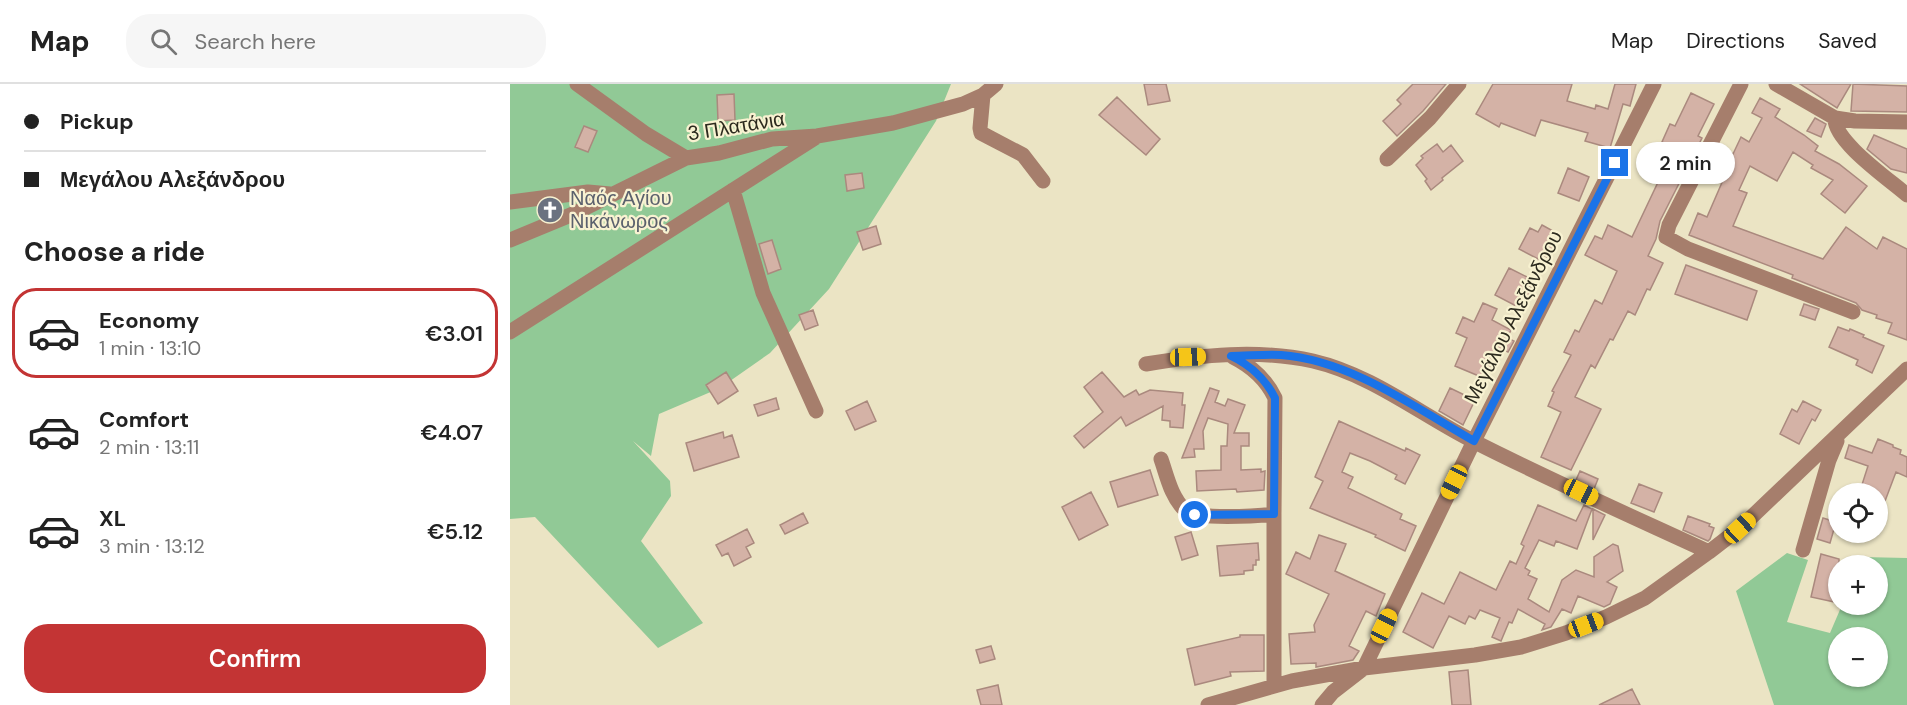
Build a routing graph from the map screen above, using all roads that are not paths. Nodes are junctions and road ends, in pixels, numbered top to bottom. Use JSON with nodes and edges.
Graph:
{"nodes":[{"id":1,"x":577,"y":84,"type":"edge"},
{"id":2,"x":996,"y":84,"type":"edge"},
{"id":3,"x":1460,"y":84,"type":"edge"},
{"id":4,"x":1654,"y":84,"type":"edge"},
{"id":5,"x":1741,"y":84,"type":"edge"},
{"id":6,"x":1776,"y":84,"type":"edge"},
{"id":7,"x":983,"y":95,"type":"junction"},
{"id":8,"x":1835,"y":118,"type":"junction"},
{"id":9,"x":1907,"y":122,"type":"edge"},
{"id":10,"x":817,"y":136,"type":"junction"},
{"id":11,"x":686,"y":158,"type":"junction"},
{"id":12,"x":1387,"y":159,"type":"dead end"},
{"id":13,"x":1043,"y":181,"type":"dead end"},
{"id":14,"x":733,"y":190,"type":"junction"},
{"id":15,"x":610,"y":194,"type":"junction"},
{"id":16,"x":1907,"y":195,"type":"edge"},
{"id":17,"x":510,"y":202,"type":"edge"},
{"id":18,"x":510,"y":240,"type":"edge"},
{"id":19,"x":1853,"y":312,"type":"dead end"},
{"id":20,"x":510,"y":332,"type":"edge"},
{"id":21,"x":1231,"y":356,"type":"junction"},
{"id":22,"x":1146,"y":364,"type":"dead end"},
{"id":23,"x":1905,"y":370,"type":"edge"},
{"id":24,"x":816,"y":411,"type":"dead end"},
{"id":25,"x":1839,"y":436,"type":"junction"},
{"id":26,"x":1474,"y":441,"type":"junction"},
{"id":27,"x":1161,"y":459,"type":"dead end"},
{"id":28,"x":1274,"y":514,"type":"junction"},
{"id":29,"x":1803,"y":550,"type":"dead end"},
{"id":30,"x":1709,"y":552,"type":"junction"},
{"id":31,"x":1364,"y":668,"type":"junction"},
{"id":32,"x":1274,"y":686,"type":"junction"},
{"id":33,"x":1208,"y":705,"type":"edge"},
{"id":34,"x":1322,"y":705,"type":"edge"}],
"edges":[{"from":1,"to":11,"type":"street","name":"3 Πλατάνια"},
{"from":2,"to":7,"type":"street","name":"3 Πλατάνια"},
{"from":3,"to":12,"type":"street"},
{"from":4,"to":26,"type":"street","name":"Μεγάλου Αλεξάνδρου"},
{"from":5,"to":19,"type":"street"},
{"from":6,"to":8,"type":"street"},
{"from":7,"to":10,"type":"street","name":"3 Πλατάνια"},
{"from":7,"to":13,"type":"street"},
{"from":8,"to":9,"type":"street"},
{"from":8,"to":16,"type":"street"},
{"from":10,"to":11,"type":"street","name":"3 Πλατάνια"},
{"from":10,"to":14,"type":"street"},
{"from":11,"to":15,"type":"street"},
{"from":14,"to":20,"type":"street"},
{"from":14,"to":24,"type":"street"},
{"from":15,"to":17,"type":"street"},
{"from":15,"to":18,"type":"street"},
{"from":21,"to":22,"type":"street"},
{"from":21,"to":26,"type":"street"},
{"from":21,"to":28,"type":"street"},
{"from":23,"to":25,"type":"street"},
{"from":25,"to":29,"type":"street"},
{"from":25,"to":30,"type":"street"},
{"from":26,"to":30,"type":"street"},
{"from":26,"to":31,"type":"street","name":"Μεγάλου Αλεξάνδρου"},
{"from":27,"to":28,"type":"street"},
{"from":28,"to":32,"type":"street"},
{"from":30,"to":31,"type":"street"},
{"from":31,"to":32,"type":"street"},
{"from":31,"to":34,"type":"street"},
{"from":32,"to":33,"type":"street"}]}
